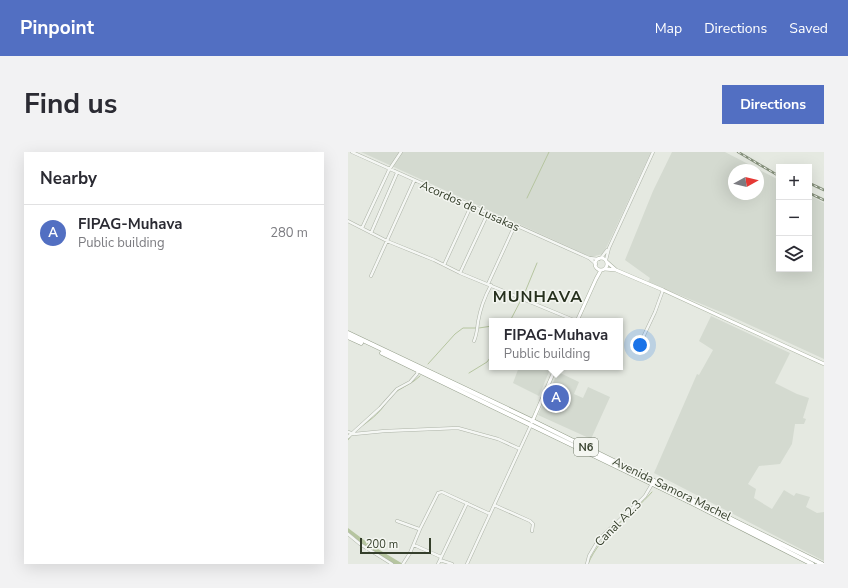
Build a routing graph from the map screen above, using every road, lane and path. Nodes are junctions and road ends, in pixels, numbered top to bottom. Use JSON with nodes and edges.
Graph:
{"nodes":[{"id":1,"x":352,"y":152,"type":"edge"},
{"id":2,"x":401,"y":152,"type":"edge"},
{"id":3,"x":653,"y":152,"type":"edge"},
{"id":4,"x":389,"y":170,"type":"junction"},
{"id":5,"x":397,"y":174,"type":"junction"},
{"id":6,"x":414,"y":181,"type":"junction"},
{"id":7,"x":471,"y":206,"type":"junction"},
{"id":8,"x":488,"y":213,"type":"junction"},
{"id":9,"x":348,"y":221,"type":"edge"},
{"id":10,"x":515,"y":225,"type":"junction"},
{"id":11,"x":362,"y":228,"type":"junction"},
{"id":12,"x":371,"y":233,"type":"junction"},
{"id":13,"x":387,"y":242,"type":"junction"},
{"id":14,"x":609,"y":248,"type":"junction"},
{"id":15,"x":589,"y":258,"type":"junction"},
{"id":16,"x":600,"y":258,"type":"junction"},
{"id":17,"x":606,"y":261,"type":"junction"},
{"id":18,"x":596,"y":265,"type":"junction"},
{"id":19,"x":444,"y":266,"type":"junction"},
{"id":20,"x":603,"y":269,"type":"junction"},
{"id":21,"x":616,"y":270,"type":"junction"},
{"id":22,"x":460,"y":273,"type":"junction"},
{"id":23,"x":371,"y":276,"type":"dead end"},
{"id":24,"x":596,"y":279,"type":"junction"},
{"id":25,"x":489,"y":284,"type":"junction"},
{"id":26,"x":663,"y":290,"type":"junction"},
{"id":27,"x":569,"y":318,"type":"edge"},
{"id":28,"x":577,"y":318,"type":"edge"},
{"id":29,"x":348,"y":333,"type":"edge"},
{"id":30,"x":348,"y":336,"type":"edge"},
{"id":31,"x":474,"y":341,"type":"dead end"},
{"id":32,"x":637,"y":350,"type":"dead end"},
{"id":33,"x":824,"y":364,"type":"edge"},
{"id":34,"x":418,"y":370,"type":"junction"},
{"id":35,"x":555,"y":370,"type":"edge"},
{"id":36,"x":532,"y":423,"type":"junction"},
{"id":37,"x":351,"y":433,"type":"edge"},
{"id":38,"x":348,"y":437,"type":"edge"},
{"id":39,"x":520,"y":449,"type":"junction"},
{"id":40,"x":652,"y":484,"type":"junction"},
{"id":41,"x":467,"y":502,"type":"junction"},
{"id":42,"x":494,"y":505,"type":"junction"},
{"id":43,"x":490,"y":514,"type":"junction"},
{"id":44,"x":397,"y":521,"type":"dead end"},
{"id":45,"x":420,"y":529,"type":"junction"},
{"id":46,"x":532,"y":531,"type":"dead end"},
{"id":47,"x":348,"y":534,"type":"edge"},
{"id":48,"x":414,"y":545,"type":"junction"},
{"id":49,"x":441,"y":558,"type":"junction"},
{"id":50,"x":392,"y":564,"type":"edge"},
{"id":51,"x":403,"y":564,"type":"edge"},
{"id":52,"x":438,"y":564,"type":"edge"},
{"id":53,"x":452,"y":564,"type":"edge"},
{"id":54,"x":467,"y":564,"type":"edge"},
{"id":55,"x":586,"y":564,"type":"edge"},
{"id":56,"x":812,"y":564,"type":"edge"},
{"id":57,"x":822,"y":564,"type":"edge"}],
"edges":[{"from":1,"to":4,"type":"street","name":"Acordos de Lusakas"},
{"from":2,"to":4,"type":"street"},
{"from":3,"to":14,"type":"street"},
{"from":4,"to":5,"type":"street","name":"Acordos de Lusakas"},
{"from":4,"to":11,"type":"street"},
{"from":5,"to":6,"type":"street","name":"Acordos de Lusakas"},
{"from":5,"to":12,"type":"street"},
{"from":6,"to":7,"type":"street","name":"Acordos de Lusakas"},
{"from":6,"to":13,"type":"street"},
{"from":7,"to":8,"type":"street","name":"Acordos de Lusakas"},
{"from":7,"to":19,"type":"street"},
{"from":8,"to":10,"type":"street","name":"Acordos de Lusakas"},
{"from":8,"to":22,"type":"street"},
{"from":9,"to":11,"type":"street"},
{"from":10,"to":15,"type":"street","name":"Acordos de Lusakas"},
{"from":10,"to":25,"type":"street"},
{"from":11,"to":12,"type":"street"},
{"from":12,"to":13,"type":"street"},
{"from":13,"to":19,"type":"street"},
{"from":13,"to":23,"type":"street"},
{"from":14,"to":16,"type":"street"},
{"from":14,"to":17,"type":"street"},
{"from":15,"to":16,"type":"street"},
{"from":15,"to":18,"type":"street"},
{"from":16,"to":17,"type":"main road"},
{"from":16,"to":18,"type":"main road"},
{"from":17,"to":20,"type":"main road"},
{"from":17,"to":21,"type":"main road"},
{"from":18,"to":20,"type":"main road"},
{"from":18,"to":24,"type":"main road"},
{"from":19,"to":22,"type":"street"},
{"from":20,"to":21,"type":"main road"},
{"from":20,"to":24,"type":"main road"},
{"from":21,"to":26,"type":"main road"},
{"from":22,"to":25,"type":"street"},
{"from":24,"to":28,"type":"main road"},
{"from":25,"to":27,"type":"street"},
{"from":25,"to":31,"type":"street"},
{"from":26,"to":32,"type":"street"},
{"from":26,"to":33,"type":"main road"},
{"from":29,"to":36,"type":"highway","name":"Avenida Samora Machel","number":"N6"},
{"from":30,"to":34,"type":"highway","name":"Avenida Samora Machel","number":"N6"},
{"from":34,"to":36,"type":"highway","name":"Avenida Samora Machel","number":"N6"},
{"from":34,"to":37,"type":"street"},
{"from":35,"to":36,"type":"main road"},
{"from":36,"to":39,"type":"street"},
{"from":36,"to":40,"type":"highway","name":"Avenida Samora Machel","number":"N6"},
{"from":36,"to":57,"type":"highway","name":"Avenida Samora Machel","number":"N6"},
{"from":37,"to":38,"type":"street"},
{"from":37,"to":39,"type":"street"},
{"from":39,"to":42,"type":"street"},
{"from":40,"to":55,"type":"street","name":"Canal A2.3"},
{"from":40,"to":56,"type":"highway","name":"Avenida Samora Machel","number":"N6"},
{"from":41,"to":43,"type":"street"},
{"from":41,"to":45,"type":"street"},
{"from":41,"to":49,"type":"street"},
{"from":42,"to":43,"type":"street"},
{"from":42,"to":46,"type":"street"},
{"from":43,"to":54,"type":"street"},
{"from":44,"to":45,"type":"street"},
{"from":45,"to":48,"type":"street"},
{"from":47,"to":50,"type":"street"},
{"from":48,"to":49,"type":"street"},
{"from":48,"to":51,"type":"street"},
{"from":49,"to":52,"type":"street"},
{"from":49,"to":53,"type":"street"}]}
